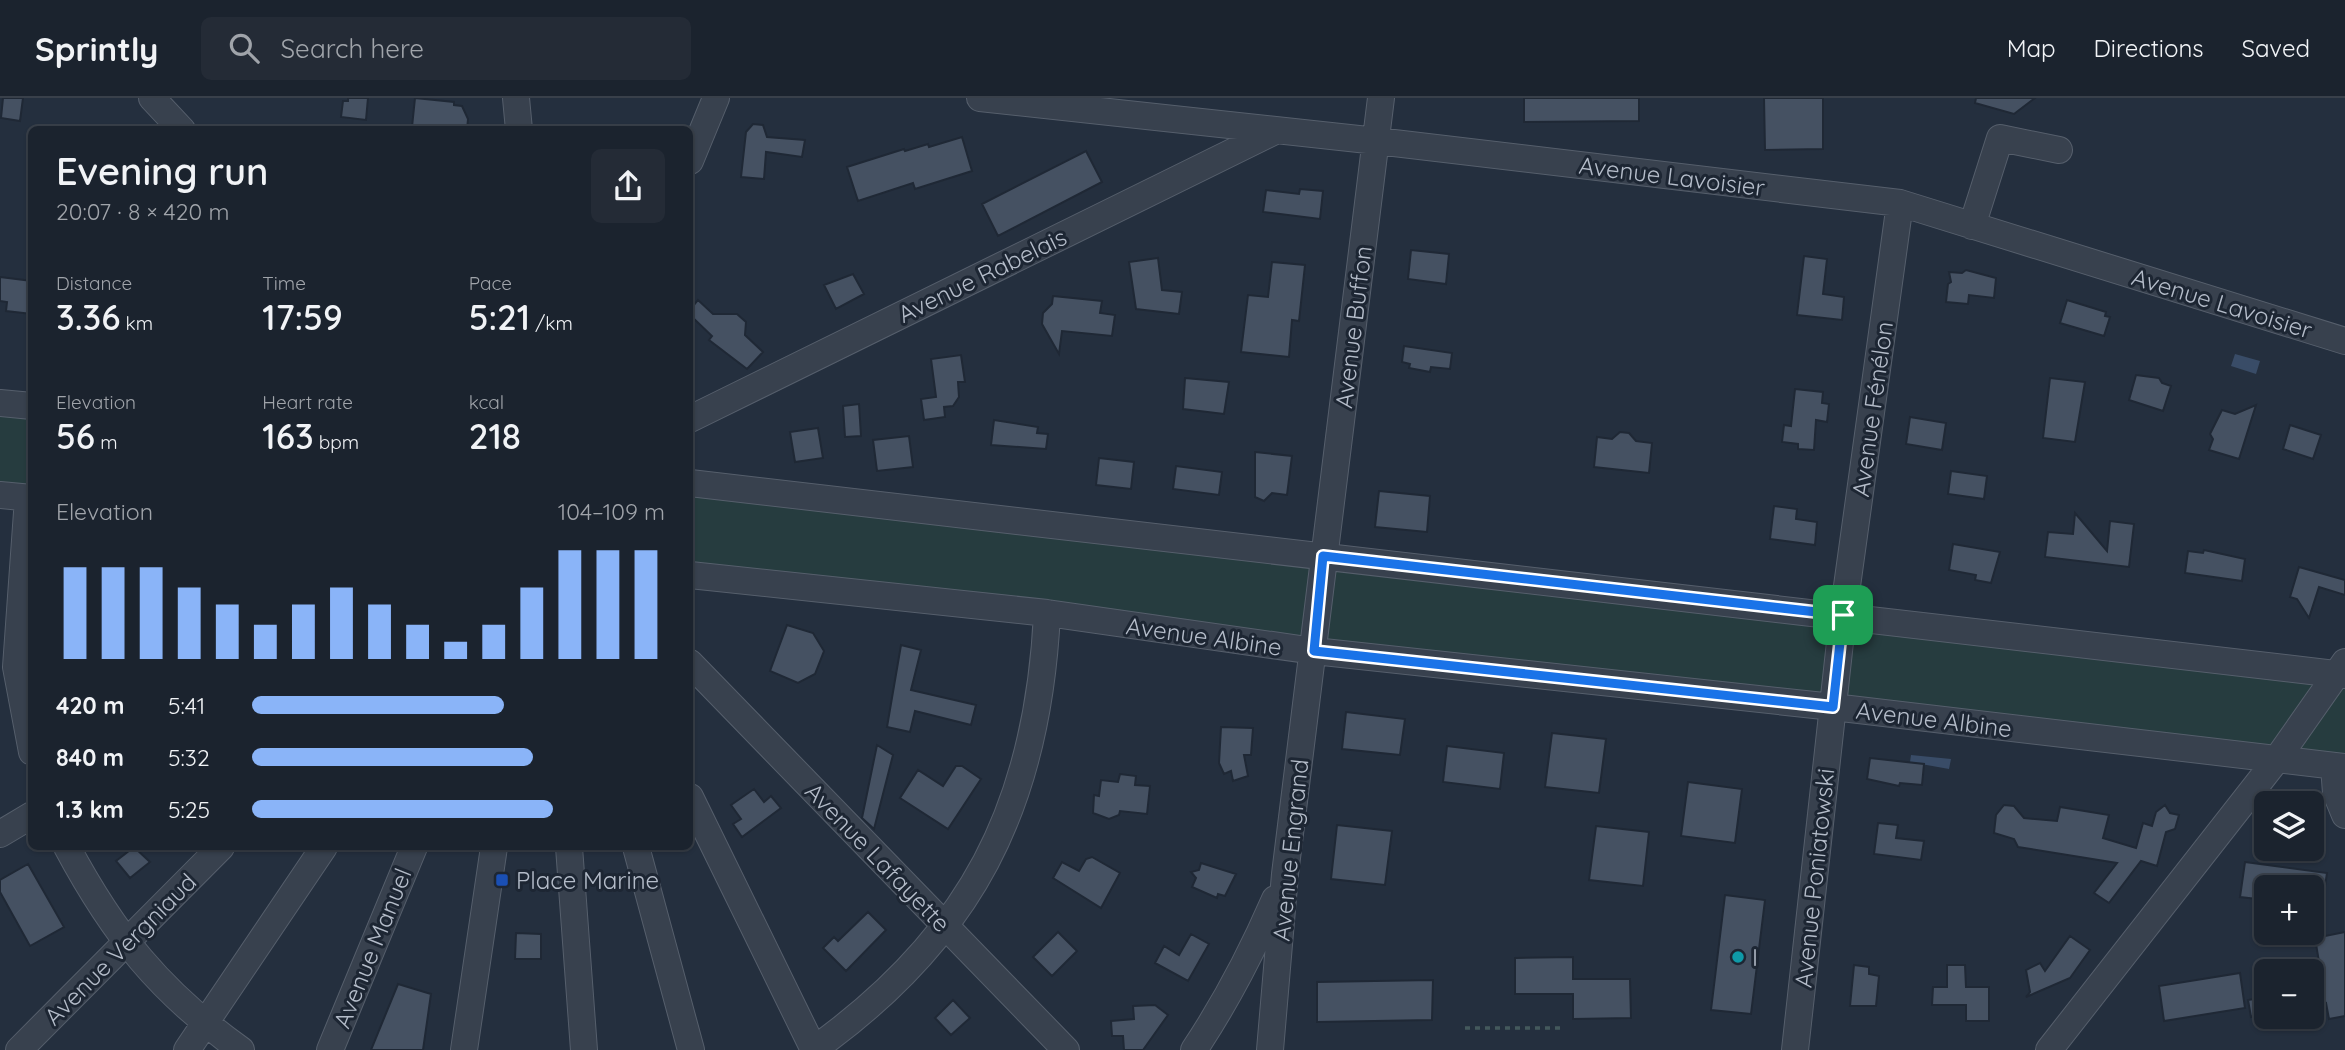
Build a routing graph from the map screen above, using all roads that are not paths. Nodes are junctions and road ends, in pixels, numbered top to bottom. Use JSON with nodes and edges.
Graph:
{"nodes":[{"id":1,"x":152,"y":98,"type":"edge"},
{"id":2,"x":516,"y":98,"type":"edge"},
{"id":3,"x":716,"y":98,"type":"edge"},
{"id":4,"x":980,"y":98,"type":"edge"},
{"id":5,"x":1381,"y":98,"type":"edge"},
{"id":6,"x":178,"y":126,"type":"edge"},
{"id":7,"x":519,"y":126,"type":"edge"},
{"id":8,"x":1275,"y":131,"type":"junction"},
{"id":9,"x":1377,"y":141,"type":"junction"},
{"id":10,"x":2059,"y":150,"type":"dead end"},
{"id":11,"x":693,"y":154,"type":"edge"},
{"id":12,"x":1900,"y":203,"type":"junction"},
{"id":13,"x":1972,"y":226,"type":"junction"},
{"id":14,"x":2345,"y":341,"type":"edge"},
{"id":15,"x":0,"y":403,"type":"edge"},
{"id":16,"x":28,"y":406,"type":"edge"},
{"id":17,"x":693,"y":418,"type":"edge"},
{"id":18,"x":693,"y":483,"type":"edge"},
{"id":19,"x":0,"y":495,"type":"edge"},
{"id":20,"x":28,"y":498,"type":"edge"},
{"id":21,"x":28,"y":522,"type":"edge"},
{"id":22,"x":1323,"y":556,"type":"junction"},
{"id":23,"x":693,"y":575,"type":"edge"},
{"id":24,"x":1047,"y":614,"type":"junction"},
{"id":25,"x":1843,"y":615,"type":"junction"},
{"id":26,"x":1314,"y":651,"type":"junction"},
{"id":27,"x":693,"y":666,"type":"edge"},
{"id":28,"x":2342,"y":670,"type":"edge"},
{"id":29,"x":1833,"y":707,"type":"junction"},
{"id":30,"x":28,"y":731,"type":"edge"},
{"id":31,"x":2277,"y":759,"type":"junction"},
{"id":32,"x":2339,"y":766,"type":"edge"},
{"id":33,"x":693,"y":803,"type":"edge"},
{"id":34,"x":2345,"y":815,"type":"edge"},
{"id":35,"x":28,"y":818,"type":"edge"},
{"id":36,"x":0,"y":834,"type":"edge"},
{"id":37,"x":69,"y":850,"type":"edge"},
{"id":38,"x":218,"y":850,"type":"edge"},
{"id":39,"x":322,"y":850,"type":"edge"},
{"id":40,"x":413,"y":850,"type":"edge"},
{"id":41,"x":494,"y":850,"type":"edge"},
{"id":42,"x":569,"y":850,"type":"edge"},
{"id":43,"x":637,"y":850,"type":"edge"},
{"id":44,"x":1285,"y":874,"type":"junction"},
{"id":45,"x":946,"y":927,"type":"junction"},
{"id":46,"x":126,"y":944,"type":"junction"},
{"id":47,"x":205,"y":1023,"type":"junction"},
{"id":48,"x":19,"y":1050,"type":"edge"},
{"id":49,"x":187,"y":1050,"type":"edge"},
{"id":50,"x":242,"y":1050,"type":"edge"},
{"id":51,"x":330,"y":1050,"type":"edge"},
{"id":52,"x":464,"y":1050,"type":"edge"},
{"id":53,"x":584,"y":1050,"type":"edge"},
{"id":54,"x":691,"y":1050,"type":"edge"},
{"id":55,"x":813,"y":1050,"type":"edge"},
{"id":56,"x":1066,"y":1050,"type":"edge"},
{"id":57,"x":1194,"y":1050,"type":"edge"},
{"id":58,"x":1270,"y":1050,"type":"edge"},
{"id":59,"x":1795,"y":1050,"type":"edge"},
{"id":60,"x":2049,"y":1050,"type":"edge"}],
"edges":[{"from":1,"to":6,"type":"street"},
{"from":2,"to":7,"type":"street"},
{"from":3,"to":11,"type":"street"},
{"from":4,"to":8,"type":"street","name":"Avenue Lavoisier"},
{"from":5,"to":9,"type":"street","name":"Avenue Buffon"},
{"from":8,"to":9,"type":"street","name":"Avenue Lavoisier"},
{"from":8,"to":17,"type":"street","name":"Avenue Rabelais"},
{"from":9,"to":12,"type":"street","name":"Avenue Lavoisier"},
{"from":9,"to":22,"type":"street","name":"Avenue Buffon"},
{"from":10,"to":13,"type":"street"},
{"from":12,"to":13,"type":"street","name":"Avenue Lavoisier"},
{"from":12,"to":25,"type":"street","name":"Avenue Fénélon"},
{"from":13,"to":14,"type":"street","name":"Avenue Lavoisier"},
{"from":15,"to":16,"type":"street"},
{"from":18,"to":22,"type":"street"},
{"from":19,"to":20,"type":"street"},
{"from":21,"to":30,"type":"street"},
{"from":22,"to":25,"type":"street"},
{"from":22,"to":26,"type":"street","name":"Avenue Buffon"},
{"from":23,"to":24,"type":"street","name":"Avenue Albine"},
{"from":24,"to":26,"type":"street","name":"Avenue Albine"},
{"from":24,"to":45,"type":"street"},
{"from":25,"to":28,"type":"street"},
{"from":25,"to":29,"type":"street","name":"Avenue Fénélon"},
{"from":26,"to":29,"type":"street","name":"Avenue Albine"},
{"from":26,"to":44,"type":"street","name":"Avenue Engrand"},
{"from":27,"to":45,"type":"street","name":"Avenue Lafayette"},
{"from":28,"to":31,"type":"street"},
{"from":29,"to":31,"type":"street","name":"Avenue Albine"},
{"from":29,"to":59,"type":"street","name":"Avenue Poniatowski"},
{"from":31,"to":32,"type":"street","name":"Avenue Albine"},
{"from":31,"to":60,"type":"street"},
{"from":32,"to":34,"type":"street"},
{"from":33,"to":55,"type":"street"},
{"from":35,"to":36,"type":"street"},
{"from":37,"to":46,"type":"street"},
{"from":38,"to":46,"type":"street","name":"Avenue Vergniaud"},
{"from":39,"to":47,"type":"street"},
{"from":40,"to":51,"type":"street","name":"Avenue Manuel"},
{"from":41,"to":52,"type":"street"},
{"from":42,"to":53,"type":"street"},
{"from":43,"to":54,"type":"street"},
{"from":44,"to":57,"type":"street"},
{"from":44,"to":58,"type":"street","name":"Avenue Engrand"},
{"from":45,"to":55,"type":"street"},
{"from":45,"to":56,"type":"street","name":"Avenue Lafayette"},
{"from":46,"to":47,"type":"street"},
{"from":46,"to":48,"type":"street","name":"Avenue Vergniaud"},
{"from":47,"to":49,"type":"street"},
{"from":47,"to":50,"type":"street"}]}
